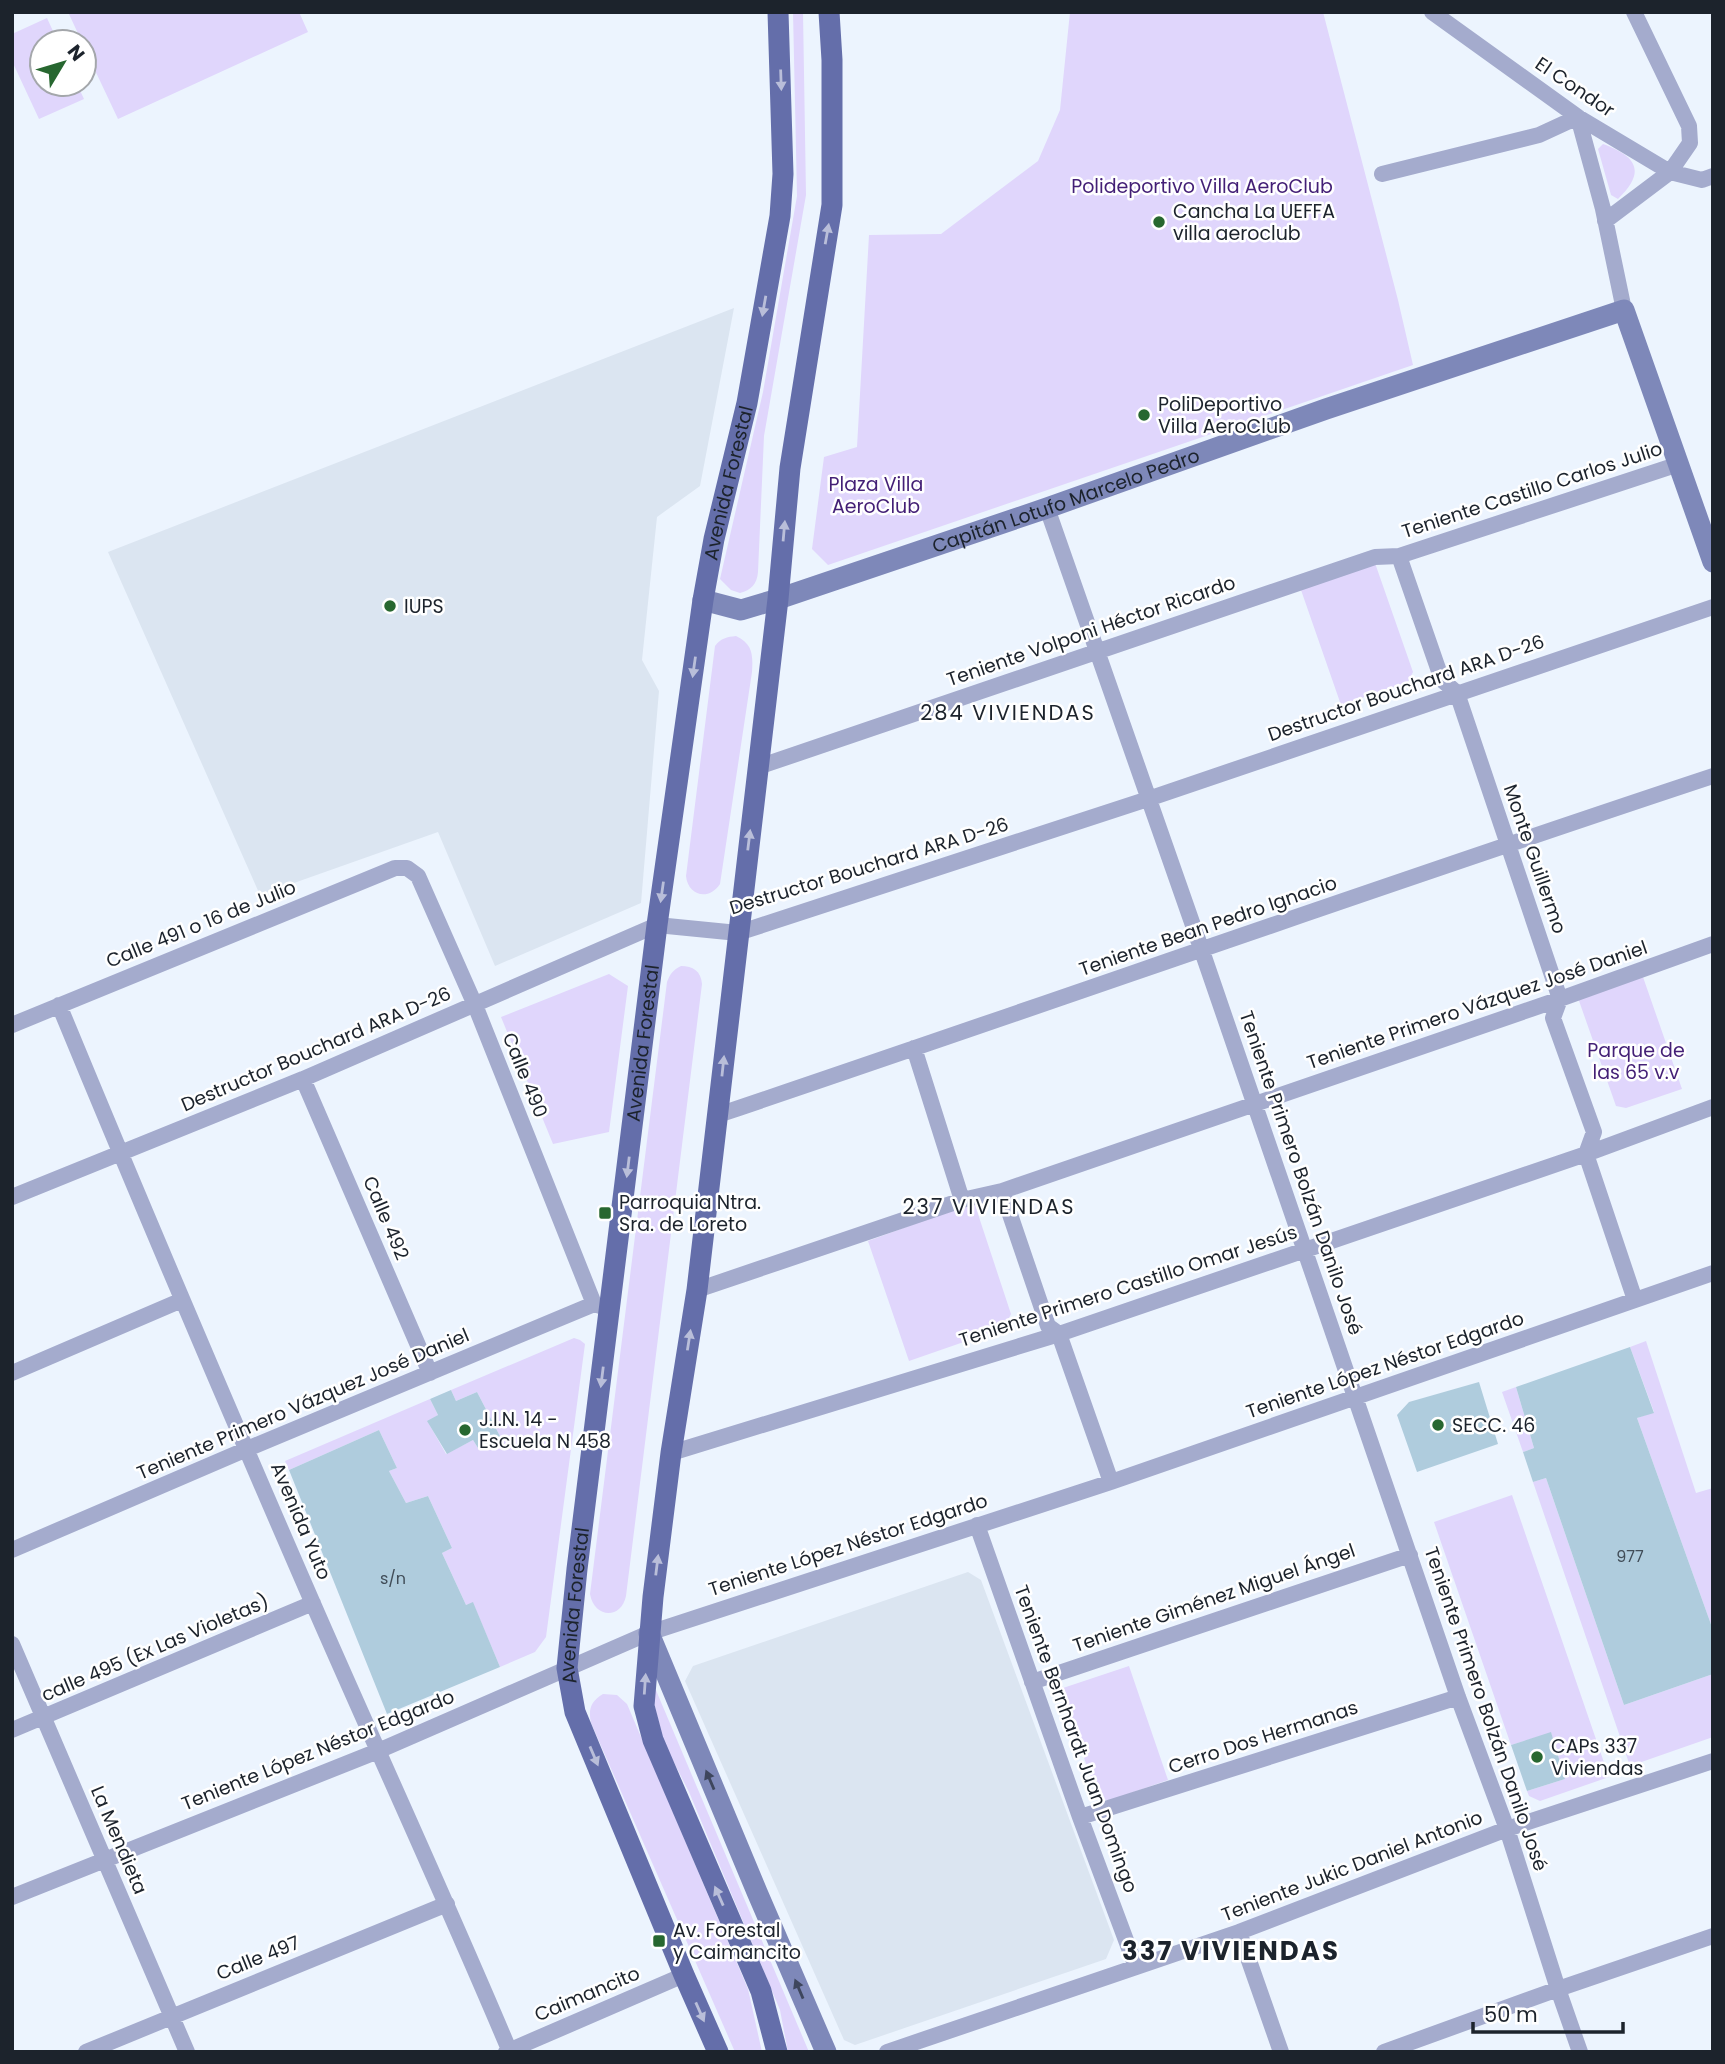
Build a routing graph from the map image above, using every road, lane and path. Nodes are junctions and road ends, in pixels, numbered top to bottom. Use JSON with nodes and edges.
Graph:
{"nodes":[{"id":1,"x":778,"y":12,"type":"edge"},
{"id":2,"x":829,"y":12,"type":"edge"},
{"id":3,"x":1432,"y":12,"type":"edge"},
{"id":4,"x":1634,"y":12,"type":"edge"},
{"id":5,"x":1578,"y":117,"type":"junction"},
{"id":6,"x":1670,"y":172,"type":"junction"},
{"id":7,"x":1382,"y":174,"type":"dead end"},
{"id":8,"x":1707,"y":178,"type":"edge"},
{"id":9,"x":1605,"y":221,"type":"junction"},
{"id":10,"x":1624,"y":310,"type":"junction"},
{"id":11,"x":1679,"y":464,"type":"junction"},
{"id":12,"x":1047,"y":508,"type":"junction"},
{"id":13,"x":1399,"y":556,"type":"junction"},
{"id":14,"x":1713,"y":562,"type":"edge"},
{"id":15,"x":778,"y":599,"type":"junction"},
{"id":16,"x":704,"y":600,"type":"junction"},
{"id":17,"x":1713,"y":607,"type":"edge"},
{"id":18,"x":1097,"y":652,"type":"junction"},
{"id":19,"x":1457,"y":693,"type":"junction"},
{"id":20,"x":758,"y":767,"type":"junction"},
{"id":21,"x":1713,"y":776,"type":"edge"},
{"id":22,"x":1148,"y":799,"type":"junction"},
{"id":23,"x":1508,"y":844,"type":"junction"},
{"id":24,"x":407,"y":868,"type":"joint"},
{"id":25,"x":657,"y":925,"type":"junction"},
{"id":26,"x":738,"y":933,"type":"junction"},
{"id":27,"x":1713,"y":944,"type":"edge"},
{"id":28,"x":1202,"y":951,"type":"junction"},
{"id":29,"x":1560,"y":999,"type":"junction"},
{"id":30,"x":59,"y":1005,"type":"junction"},
{"id":31,"x":475,"y":1005,"type":"junction"},
{"id":32,"x":12,"y":1025,"type":"edge"},
{"id":33,"x":914,"y":1048,"type":"junction"},
{"id":34,"x":303,"y":1079,"type":"junction"},
{"id":35,"x":1255,"y":1105,"type":"junction"},
{"id":36,"x":1713,"y":1107,"type":"edge"},
{"id":37,"x":718,"y":1115,"type":"junction"},
{"id":38,"x":121,"y":1153,"type":"junction"},
{"id":39,"x":1586,"y":1154,"type":"junction"},
{"id":40,"x":1002,"y":1191,"type":"junction"},
{"id":41,"x":12,"y":1197,"type":"edge"},
{"id":42,"x":962,"y":1200,"type":"junction"},
{"id":43,"x":1305,"y":1250,"type":"junction"},
{"id":44,"x":1713,"y":1273,"type":"edge"},
{"id":45,"x":697,"y":1290,"type":"junction"},
{"id":46,"x":182,"y":1300,"type":"junction"},
{"id":47,"x":1635,"y":1300,"type":"junction"},
{"id":48,"x":603,"y":1306,"type":"junction"},
{"id":49,"x":1059,"y":1334,"type":"junction"},
{"id":50,"x":12,"y":1373,"type":"edge"},
{"id":51,"x":430,"y":1373,"type":"junction"},
{"id":52,"x":1356,"y":1398,"type":"junction"},
{"id":53,"x":247,"y":1449,"type":"junction"},
{"id":54,"x":671,"y":1453,"type":"junction"},
{"id":55,"x":1111,"y":1482,"type":"junction"},
{"id":56,"x":977,"y":1525,"type":"junction"},
{"id":57,"x":12,"y":1550,"type":"edge"},
{"id":58,"x":1410,"y":1555,"type":"junction"},
{"id":59,"x":313,"y":1603,"type":"junction"},
{"id":60,"x":649,"y":1633,"type":"junction"},
{"id":61,"x":12,"y":1644,"type":"edge"},
{"id":62,"x":567,"y":1668,"type":"junction"},
{"id":63,"x":1032,"y":1682,"type":"junction"},
{"id":64,"x":1458,"y":1697,"type":"junction"},
{"id":65,"x":44,"y":1717,"type":"junction"},
{"id":66,"x":12,"y":1730,"type":"edge"},
{"id":67,"x":378,"y":1751,"type":"junction"},
{"id":68,"x":1713,"y":1761,"type":"edge"},
{"id":69,"x":1080,"y":1817,"type":"junction"},
{"id":70,"x":1507,"y":1829,"type":"junction"},
{"id":71,"x":105,"y":1860,"type":"junction"},
{"id":72,"x":12,"y":1897,"type":"edge"},
{"id":73,"x":447,"y":1904,"type":"junction"},
{"id":74,"x":1239,"y":1932,"type":"junction"},
{"id":75,"x":1713,"y":1936,"type":"edge"},
{"id":76,"x":1136,"y":1967,"type":"junction"},
{"id":77,"x":684,"y":1975,"type":"junction"},
{"id":78,"x":1558,"y":1989,"type":"junction"},
{"id":79,"x":172,"y":2016,"type":"junction"},
{"id":80,"x":508,"y":2051,"type":"edge"},
{"id":81,"x":86,"y":2052,"type":"edge"},
{"id":82,"x":187,"y":2052,"type":"edge"},
{"id":83,"x":718,"y":2052,"type":"edge"},
{"id":84,"x":777,"y":2052,"type":"edge"},
{"id":85,"x":826,"y":2052,"type":"edge"},
{"id":86,"x":887,"y":2052,"type":"edge"},
{"id":87,"x":1281,"y":2052,"type":"edge"},
{"id":88,"x":1384,"y":2052,"type":"edge"},
{"id":89,"x":1580,"y":2052,"type":"edge"}],
"edges":[{"from":1,"to":16,"type":"main road","name":"Avenida Forestal","one_way":true},
{"from":15,"to":2,"type":"main road","one_way":true},
{"from":3,"to":5,"type":"street","name":"El Condor"},
{"from":4,"to":6,"type":"street"},
{"from":5,"to":6,"type":"street","name":"El Condor"},
{"from":5,"to":7,"type":"street"},
{"from":5,"to":9,"type":"street"},
{"from":6,"to":8,"type":"street","name":"El Condor"},
{"from":6,"to":9,"type":"street"},
{"from":9,"to":10,"type":"street"},
{"from":10,"to":11,"type":"street"},
{"from":10,"to":12,"type":"street","name":"Capitán Lotufo Marcelo Pedro"},
{"from":11,"to":13,"type":"street","name":"Teniente Castillo Carlos Julio"},
{"from":11,"to":14,"type":"street"},
{"from":12,"to":15,"type":"street","name":"Capitán Lotufo Marcelo Pedro"},
{"from":12,"to":18,"type":"street","name":"Teniente Primero Bolzán Danilo José"},
{"from":13,"to":18,"type":"street","name":"Teniente Volponi Héctor Ricardo"},
{"from":13,"to":19,"type":"street","name":"Monte Guillermo"},
{"from":15,"to":16,"type":"street","name":"Capitán Lotufo Marcelo Pedro"},
{"from":15,"to":20,"type":"main road"},
{"from":16,"to":25,"type":"main road","name":"Avenida Forestal","one_way":true},
{"from":17,"to":19,"type":"street","name":"Destructor Bouchard ARA D-26"},
{"from":18,"to":20,"type":"street","name":"Teniente Volponi Héctor Ricardo"},
{"from":18,"to":22,"type":"street","name":"Teniente Primero Bolzán Danilo José"},
{"from":19,"to":22,"type":"street","name":"Destructor Bouchard ARA D-26"},
{"from":19,"to":23,"type":"street","name":"Monte Guillermo"},
{"from":26,"to":20,"type":"main road","one_way":true},
{"from":21,"to":23,"type":"street","name":"Teniente Bean Pedro Ignacio"},
{"from":22,"to":26,"type":"street","name":"Destructor Bouchard ARA D-26"},
{"from":22,"to":28,"type":"street","name":"Teniente Primero Bolzán Danilo José"},
{"from":23,"to":28,"type":"street","name":"Teniente Bean Pedro Ignacio"},
{"from":23,"to":29,"type":"street","name":"Monte Guillermo"},
{"from":24,"to":30,"type":"street","name":"Calle 491 o 16 de Julio"},
{"from":24,"to":31,"type":"street","name":"Calle 490"},
{"from":25,"to":26,"type":"street","name":"Destructor Bouchard ARA D-26"},
{"from":25,"to":31,"type":"street","name":"Destructor Bouchard ARA D-26"},
{"from":25,"to":48,"type":"main road","name":"Avenida Forestal","one_way":true},
{"from":37,"to":26,"type":"main road","one_way":true},
{"from":27,"to":29,"type":"street","name":"Teniente Primero Vázquez José Daniel"},
{"from":28,"to":33,"type":"street","name":"Teniente Bean Pedro Ignacio"},
{"from":28,"to":35,"type":"street","name":"Teniente Primero Bolzán Danilo José"},
{"from":29,"to":35,"type":"street","name":"Teniente Primero Vázquez José Daniel"},
{"from":29,"to":39,"type":"street","name":"Monte Guillermo"},
{"from":30,"to":32,"type":"street","name":"Calle 491 o 16 de Julio"},
{"from":30,"to":38,"type":"street","name":"Avenida Yuto"},
{"from":31,"to":34,"type":"street","name":"Destructor Bouchard ARA D-26"},
{"from":31,"to":48,"type":"street","name":"Calle 490"},
{"from":33,"to":37,"type":"street","name":"Teniente Bean Pedro Ignacio"},
{"from":33,"to":42,"type":"street"},
{"from":34,"to":38,"type":"street","name":"Destructor Bouchard ARA D-26"},
{"from":34,"to":51,"type":"street","name":"Calle 492"},
{"from":35,"to":40,"type":"street","name":"Teniente Primero Vázquez José Daniel"},
{"from":35,"to":43,"type":"street","name":"Teniente Primero Bolzán Danilo José"},
{"from":36,"to":39,"type":"street","name":"Teniente Primero Castillo Omar Jesús"},
{"from":37,"to":45,"type":"main road"},
{"from":38,"to":41,"type":"street","name":"Destructor Bouchard ARA D-26"},
{"from":38,"to":46,"type":"street","name":"Avenida Yuto"},
{"from":39,"to":43,"type":"street","name":"Teniente Primero Castillo Omar Jesús"},
{"from":39,"to":47,"type":"street","name":"Monte Guillermo"},
{"from":40,"to":42,"type":"street","name":"Teniente Primero Vázquez José Daniel"},
{"from":40,"to":49,"type":"street"},
{"from":42,"to":45,"type":"street","name":"Teniente Primero Vázquez José Daniel"},
{"from":43,"to":49,"type":"street","name":"Teniente Primero Castillo Omar Jesús"},
{"from":43,"to":52,"type":"street","name":"Teniente Primero Bolzán Danilo José"},
{"from":44,"to":47,"type":"street","name":"Teniente López Néstor Edgardo"},
{"from":54,"to":45,"type":"main road","one_way":true},
{"from":46,"to":50,"type":"street"},
{"from":46,"to":53,"type":"street","name":"Avenida Yuto"},
{"from":47,"to":52,"type":"street","name":"Teniente López Néstor Edgardo"},
{"from":48,"to":51,"type":"street","name":"Teniente Primero Vázquez José Daniel"},
{"from":48,"to":62,"type":"main road","name":"Avenida Forestal","one_way":true},
{"from":49,"to":54,"type":"street","name":"Teniente Primero Castillo Omar Jesús"},
{"from":49,"to":55,"type":"street"},
{"from":51,"to":53,"type":"street","name":"Teniente Primero Vázquez José Daniel"},
{"from":52,"to":55,"type":"street","name":"Teniente López Néstor Edgardo"},
{"from":52,"to":58,"type":"street","name":"Teniente Primero Bolzán Danilo José"},
{"from":53,"to":57,"type":"street","name":"Teniente Primero Vázquez José Daniel"},
{"from":53,"to":59,"type":"street","name":"Avenida Yuto"},
{"from":60,"to":54,"type":"main road","one_way":true},
{"from":55,"to":56,"type":"street","name":"Teniente López Néstor Edgardo"},
{"from":56,"to":60,"type":"street","name":"Teniente López Néstor Edgardo"},
{"from":56,"to":63,"type":"street","name":"Teniente Bernhardt Juan Domingo"},
{"from":58,"to":63,"type":"street","name":"Teniente Giménez Miguel Ángel"},
{"from":58,"to":64,"type":"street","name":"Teniente Primero Bolzán Danilo José"},
{"from":59,"to":65,"type":"street","name":"calle 495 (Ex Las Violetas)"},
{"from":59,"to":67,"type":"street","name":"Avenida Yuto"},
{"from":60,"to":62,"type":"street","name":"Teniente López Néstor Edgardo"},
{"from":84,"to":60,"type":"main road","one_way":true},
{"from":85,"to":60,"type":"street","one_way":true},
{"from":61,"to":65,"type":"street","name":"La Mendieta"},
{"from":62,"to":67,"type":"street","name":"Teniente López Néstor Edgardo"},
{"from":62,"to":77,"type":"main road","name":"Avenida Forestal","one_way":true},
{"from":63,"to":69,"type":"street","name":"Teniente Bernhardt Juan Domingo"},
{"from":64,"to":69,"type":"street","name":"Cerro Dos Hermanas"},
{"from":64,"to":70,"type":"street","name":"Teniente Primero Bolzán Danilo José"},
{"from":65,"to":66,"type":"street","name":"calle 495 (Ex Las Violetas)"},
{"from":65,"to":71,"type":"street","name":"La Mendieta"},
{"from":67,"to":71,"type":"street","name":"Teniente López Néstor Edgardo"},
{"from":67,"to":73,"type":"street","name":"Avenida Yuto"},
{"from":68,"to":70,"type":"street","name":"Teniente Jukic Daniel Antonio"},
{"from":69,"to":76,"type":"street","name":"Teniente Bernhardt Juan Domingo"},
{"from":70,"to":74,"type":"street","name":"Teniente Jukic Daniel Antonio"},
{"from":70,"to":78,"type":"street","name":"Teniente Primero Bolzán Danilo José"},
{"from":71,"to":72,"type":"street","name":"Teniente López Néstor Edgardo"},
{"from":71,"to":79,"type":"street","name":"La Mendieta"},
{"from":73,"to":79,"type":"street","name":"Calle 497"},
{"from":73,"to":80,"type":"street","name":"Avenida Yuto"},
{"from":74,"to":76,"type":"street","name":"Teniente Jukic Daniel Antonio"},
{"from":74,"to":87,"type":"street"},
{"from":75,"to":78,"type":"street"},
{"from":76,"to":86,"type":"street","name":"Teniente Jukic Daniel Antonio"},
{"from":77,"to":80,"type":"street","name":"Caimancito"},
{"from":77,"to":83,"type":"main road","name":"Avenida Forestal","one_way":true},
{"from":78,"to":88,"type":"street"},
{"from":78,"to":89,"type":"street","name":"Teniente Primero Bolzán Danilo José"},
{"from":79,"to":81,"type":"street","name":"Calle 497"},
{"from":79,"to":82,"type":"street","name":"La Mendieta"}]}
